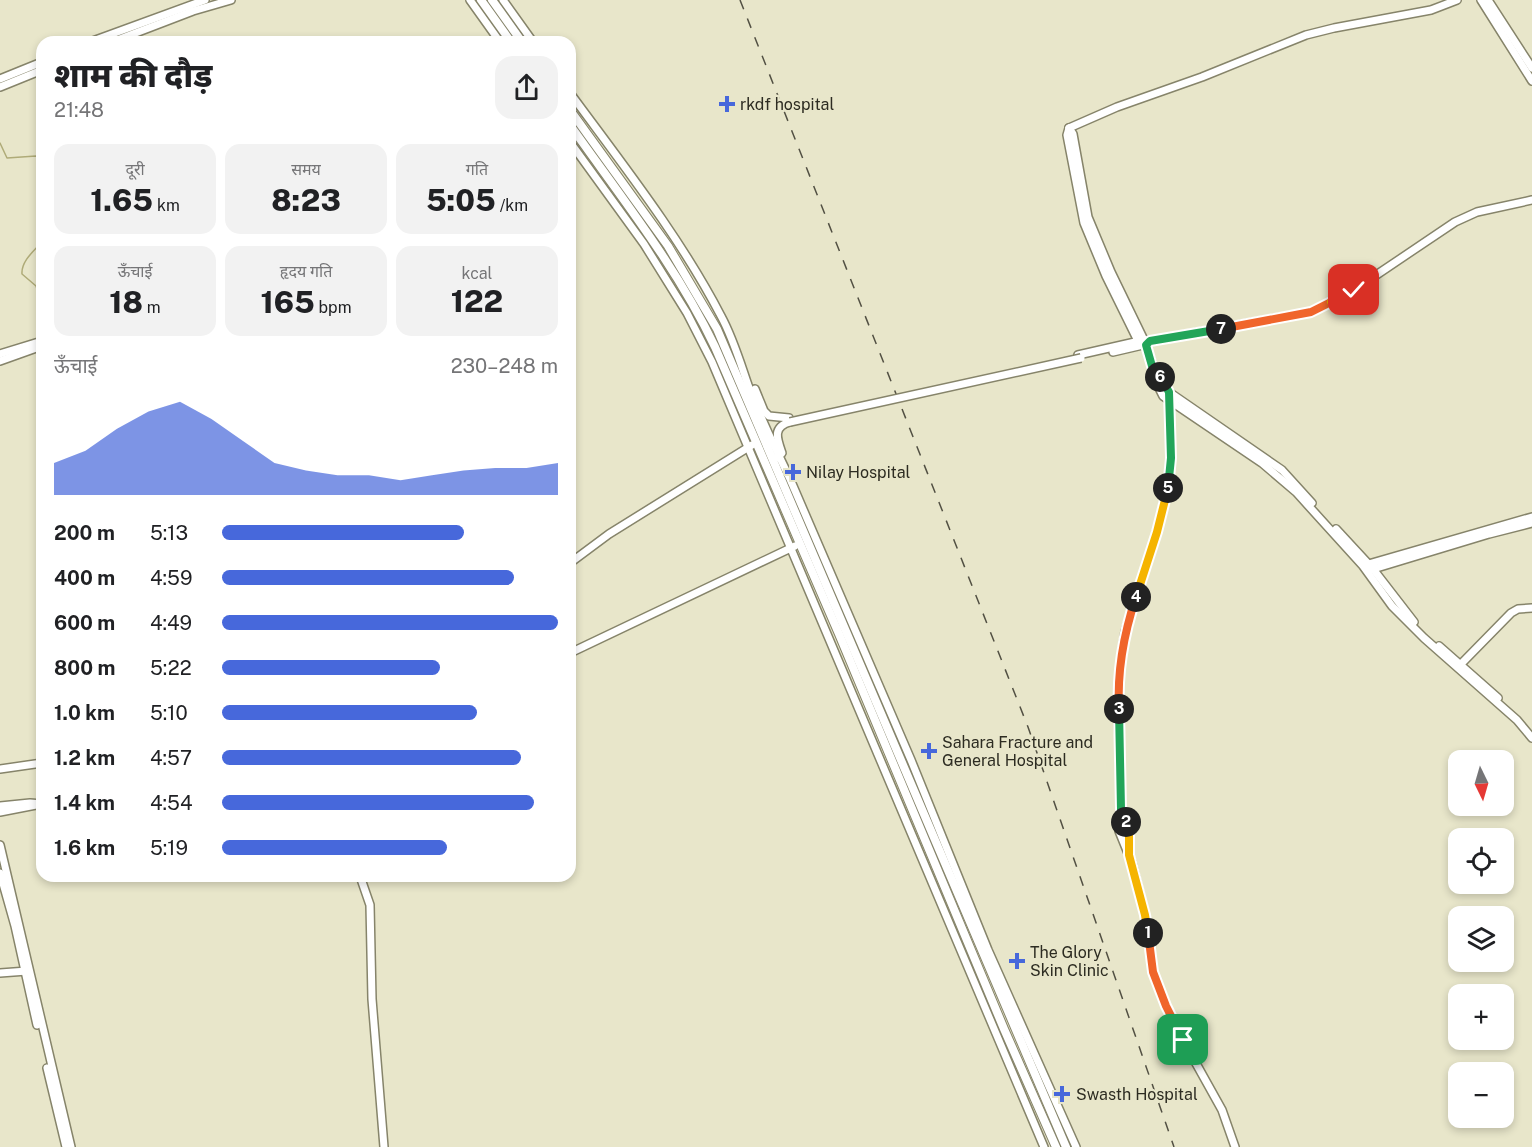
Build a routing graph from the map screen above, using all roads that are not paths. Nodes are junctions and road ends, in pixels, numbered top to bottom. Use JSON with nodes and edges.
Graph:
{"nodes":[{"id":1,"x":205,"y":0,"type":"edge"},
{"id":2,"x":231,"y":0,"type":"edge"},
{"id":3,"x":470,"y":0,"type":"edge"},
{"id":4,"x":481,"y":0,"type":"edge"},
{"id":5,"x":492,"y":0,"type":"edge"},
{"id":6,"x":503,"y":0,"type":"edge"},
{"id":7,"x":1458,"y":0,"type":"edge"},
{"id":8,"x":1481,"y":0,"type":"edge"},
{"id":9,"x":1488,"y":0,"type":"edge"},
{"id":10,"x":106,"y":36,"type":"edge"},
{"id":11,"x":128,"y":36,"type":"edge"},
{"id":12,"x":496,"y":36,"type":"edge"},
{"id":13,"x":507,"y":36,"type":"edge"},
{"id":14,"x":518,"y":36,"type":"edge"},
{"id":15,"x":529,"y":36,"type":"edge"},
{"id":16,"x":36,"y":64,"type":"edge"},
{"id":17,"x":1532,"y":68,"type":"edge"},
{"id":18,"x":36,"y":72,"type":"edge"},
{"id":19,"x":0,"y":79,"type":"edge"},
{"id":20,"x":1532,"y":81,"type":"edge"},
{"id":21,"x":0,"y":87,"type":"edge"},
{"id":22,"x":576,"y":101,"type":"edge"},
{"id":23,"x":576,"y":138,"type":"edge"},
{"id":24,"x":576,"y":138,"type":"edge"},
{"id":25,"x":576,"y":139,"type":"edge"},
{"id":26,"x":635,"y":184,"type":"junction"},
{"id":27,"x":627,"y":189,"type":"junction"},
{"id":28,"x":1532,"y":200,"type":"edge"},
{"id":29,"x":36,"y":343,"type":"edge"},
{"id":30,"x":1144,"y":344,"type":"junction"},
{"id":31,"x":36,"y":347,"type":"edge"},
{"id":32,"x":0,"y":354,"type":"edge"},
{"id":33,"x":0,"y":361,"type":"edge"},
{"id":34,"x":1152,"y":366,"type":"junction"},
{"id":35,"x":749,"y":388,"type":"junction"},
{"id":36,"x":1169,"y":392,"type":"junction"},
{"id":37,"x":1169,"y":401,"type":"junction"},
{"id":38,"x":790,"y":420,"type":"junction"},
{"id":39,"x":757,"y":442,"type":"junction"},
{"id":40,"x":749,"y":451,"type":"junction"},
{"id":41,"x":776,"y":458,"type":"junction"},
{"id":42,"x":1532,"y":517,"type":"edge"},
{"id":43,"x":1532,"y":523,"type":"edge"},
{"id":44,"x":812,"y":541,"type":"junction"},
{"id":45,"x":800,"y":543,"type":"junction"},
{"id":46,"x":791,"y":548,"type":"junction"},
{"id":47,"x":576,"y":559,"type":"edge"},
{"id":48,"x":1368,"y":567,"type":"junction"},
{"id":49,"x":1532,"y":608,"type":"edge"},
{"id":50,"x":1427,"y":638,"type":"junction"},
{"id":51,"x":576,"y":650,"type":"edge"},
{"id":52,"x":1461,"y":664,"type":"junction"},
{"id":53,"x":1532,"y":732,"type":"edge"},
{"id":54,"x":1532,"y":738,"type":"edge"},
{"id":55,"x":36,"y":764,"type":"edge"},
{"id":56,"x":0,"y":769,"type":"edge"},
{"id":57,"x":36,"y":804,"type":"edge"},
{"id":58,"x":36,"y":805,"type":"edge"},
{"id":59,"x":0,"y":806,"type":"edge"},
{"id":60,"x":0,"y":812,"type":"edge"},
{"id":61,"x":0,"y":845,"type":"edge"},
{"id":62,"x":0,"y":873,"type":"edge"},
{"id":63,"x":362,"y":882,"type":"edge"},
{"id":64,"x":28,"y":969,"type":"junction"},
{"id":65,"x":0,"y":971,"type":"edge"},
{"id":66,"x":66,"y":1147,"type":"edge"},
{"id":67,"x":71,"y":1147,"type":"edge"},
{"id":68,"x":384,"y":1147,"type":"edge"},
{"id":69,"x":1044,"y":1147,"type":"edge"},
{"id":70,"x":1056,"y":1147,"type":"edge"},
{"id":71,"x":1066,"y":1147,"type":"edge"},
{"id":72,"x":1076,"y":1147,"type":"edge"},
{"id":73,"x":1235,"y":1147,"type":"edge"}],
"edges":[{"from":1,"to":10,"type":"street"},
{"from":2,"to":11,"type":"street"},
{"from":3,"to":12,"type":"street"},
{"from":4,"to":13,"type":"main road"},
{"from":5,"to":14,"type":"main road"},
{"from":6,"to":15,"type":"street"},
{"from":7,"to":30,"type":"street"},
{"from":8,"to":20,"type":"street"},
{"from":9,"to":17,"type":"street"},
{"from":16,"to":19,"type":"street"},
{"from":18,"to":21,"type":"street"},
{"from":22,"to":26,"type":"street"},
{"from":23,"to":27,"type":"main road"},
{"from":24,"to":39,"type":"main road"},
{"from":25,"to":40,"type":"street"},
{"from":26,"to":27,"type":"street"},
{"from":26,"to":35,"type":"street"},
{"from":27,"to":35,"type":"main road"},
{"from":28,"to":30,"type":"street"},
{"from":29,"to":32,"type":"street"},
{"from":30,"to":34,"type":"street"},
{"from":30,"to":38,"type":"street","bridge":true},
{"from":31,"to":33,"type":"street"},
{"from":34,"to":36,"type":"street"},
{"from":34,"to":37,"type":"street"},
{"from":35,"to":38,"type":"street"},
{"from":35,"to":41,"type":"main road"},
{"from":36,"to":37,"type":"street"},
{"from":36,"to":48,"type":"street"},
{"from":37,"to":48,"type":"street"},
{"from":37,"to":73,"type":"street"},
{"from":38,"to":41,"type":"street"},
{"from":39,"to":40,"type":"street"},
{"from":39,"to":45,"type":"main road"},
{"from":40,"to":46,"type":"street"},
{"from":40,"to":47,"type":"street"},
{"from":41,"to":44,"type":"main road"},
{"from":42,"to":48,"type":"street"},
{"from":43,"to":48,"type":"street"},
{"from":44,"to":45,"type":"street"},
{"from":44,"to":71,"type":"main road"},
{"from":44,"to":72,"type":"street"},
{"from":45,"to":46,"type":"street"},
{"from":45,"to":70,"type":"main road"},
{"from":46,"to":51,"type":"street"},
{"from":46,"to":69,"type":"street"},
{"from":48,"to":50,"type":"street"},
{"from":49,"to":52,"type":"street"},
{"from":50,"to":52,"type":"street"},
{"from":50,"to":54,"type":"street"},
{"from":52,"to":53,"type":"street"},
{"from":55,"to":56,"type":"street"},
{"from":57,"to":59,"type":"street"},
{"from":58,"to":60,"type":"street"},
{"from":61,"to":64,"type":"street"},
{"from":62,"to":64,"type":"street"},
{"from":63,"to":68,"type":"street"},
{"from":64,"to":65,"type":"street"},
{"from":64,"to":66,"type":"street"},
{"from":64,"to":67,"type":"street"}]}
